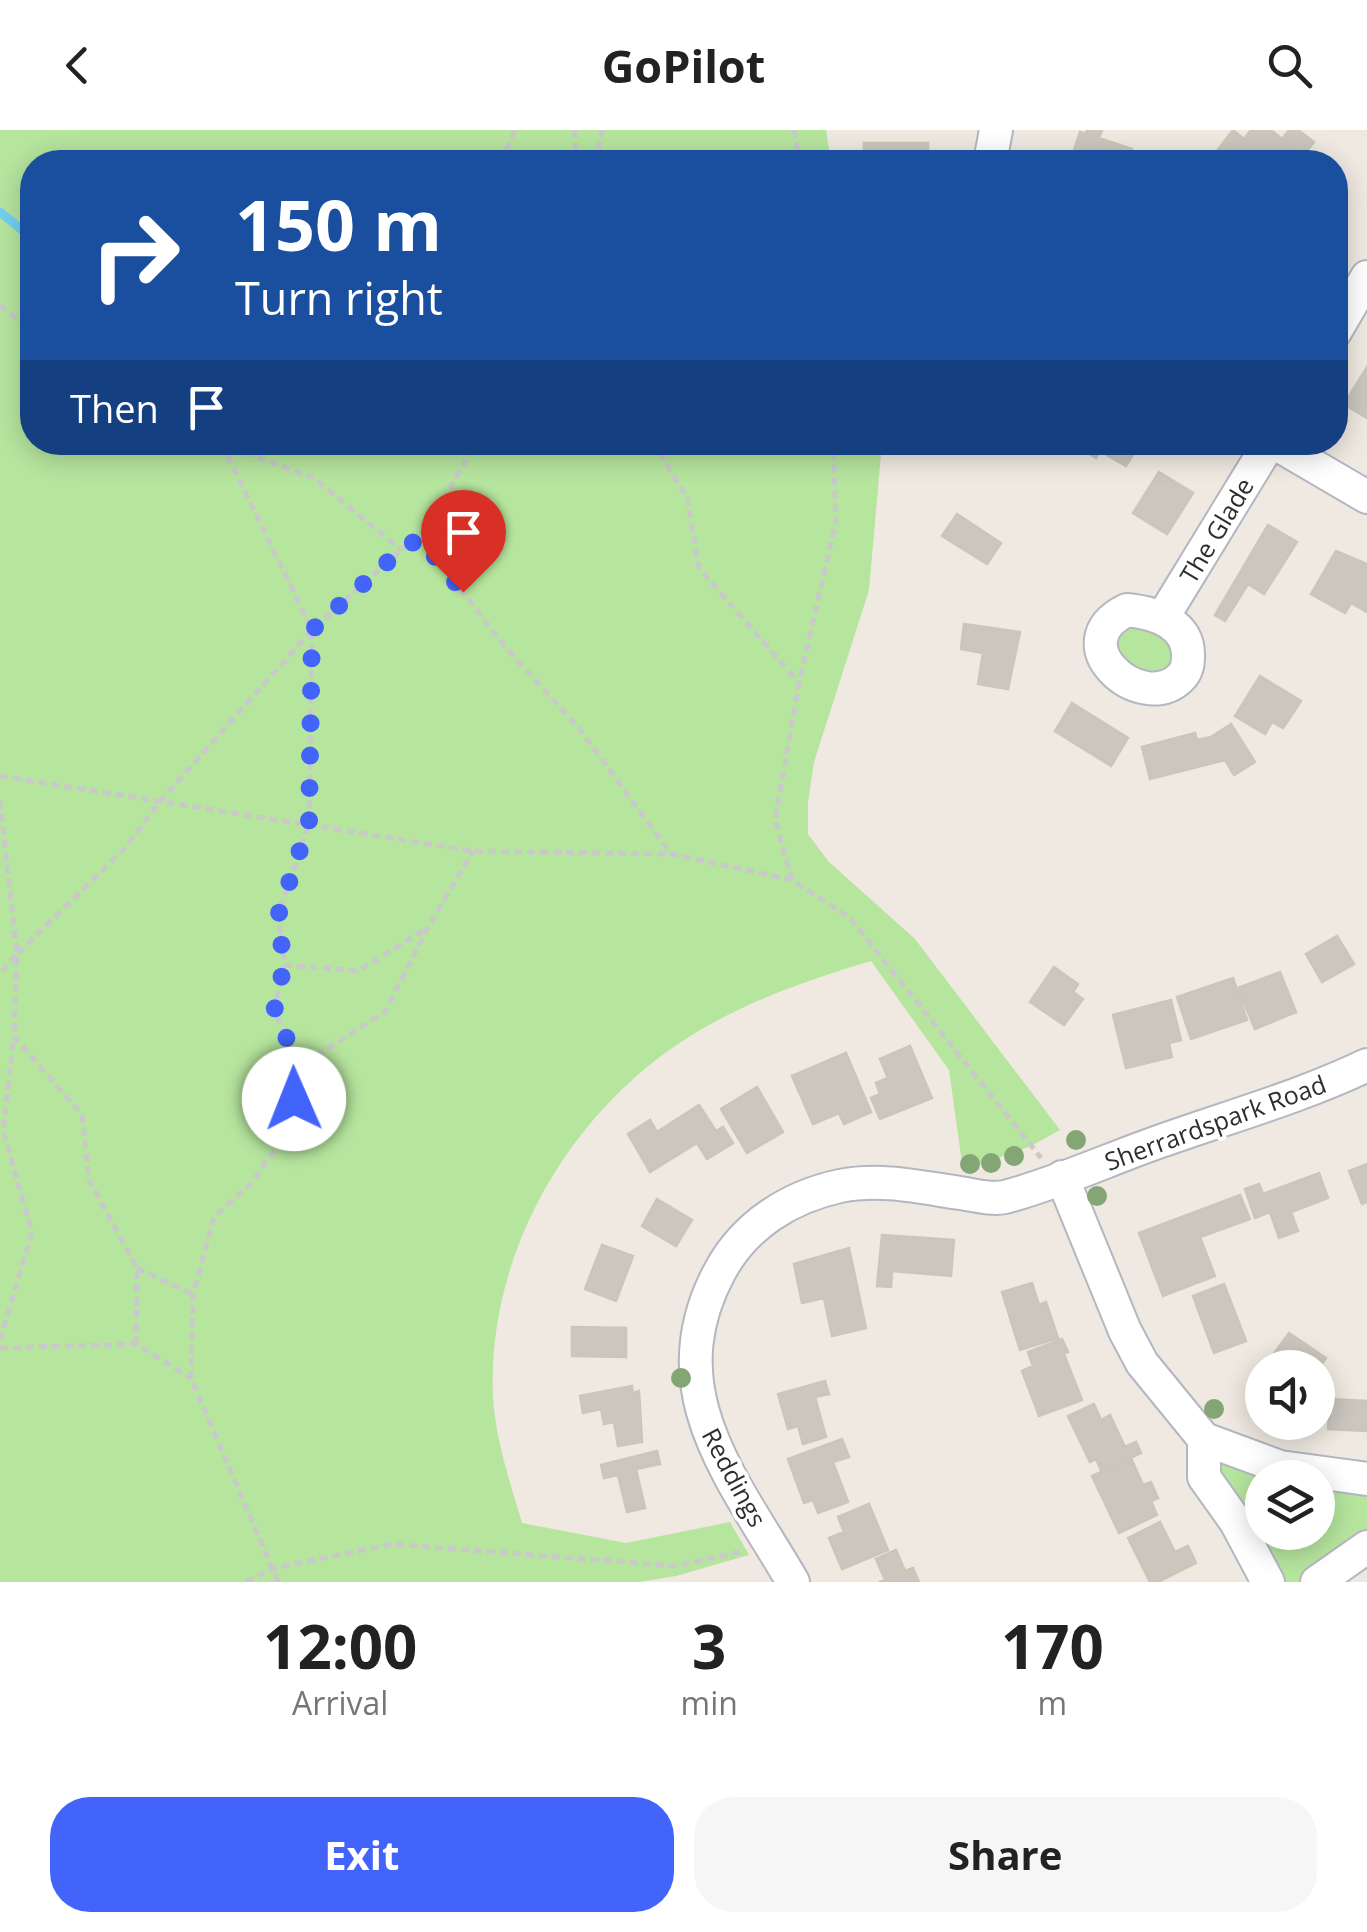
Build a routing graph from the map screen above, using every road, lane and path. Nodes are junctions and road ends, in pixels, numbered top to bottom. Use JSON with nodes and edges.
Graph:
{"nodes":[{"id":1,"x":1367,"y":277,"type":"edge"},
{"id":2,"x":0,"y":304,"type":"edge"},
{"id":3,"x":1348,"y":310,"type":"edge"},
{"id":4,"x":20,"y":321,"type":"edge"},
{"id":5,"x":227,"y":455,"type":"edge"},
{"id":6,"x":253,"y":455,"type":"edge"},
{"id":7,"x":468,"y":455,"type":"edge"},
{"id":8,"x":661,"y":455,"type":"edge"},
{"id":9,"x":833,"y":455,"type":"edge"},
{"id":10,"x":1263,"y":455,"type":"edge"},
{"id":11,"x":1293,"y":455,"type":"edge"},
{"id":12,"x":1367,"y":498,"type":"edge"},
{"id":13,"x":420,"y":538,"type":"junction"},
{"id":14,"x":401,"y":550,"type":"junction"},
{"id":15,"x":1163,"y":617,"type":"dead end"},
{"id":16,"x":312,"y":630,"type":"junction"},
{"id":17,"x":798,"y":683,"type":"junction"},
{"id":18,"x":0,"y":776,"type":"edge"},
{"id":19,"x":162,"y":799,"type":"junction"},
{"id":20,"x":0,"y":800,"type":"edge"},
{"id":21,"x":309,"y":823,"type":"junction"},
{"id":22,"x":473,"y":851,"type":"junction"},
{"id":23,"x":671,"y":854,"type":"junction"},
{"id":24,"x":792,"y":880,"type":"junction"},
{"id":25,"x":428,"y":926,"type":"junction"},
{"id":26,"x":17,"y":954,"type":"junction"},
{"id":27,"x":284,"y":965,"type":"junction"},
{"id":28,"x":0,"y":972,"type":"edge"},
{"id":29,"x":14,"y":1036,"type":"junction"},
{"id":30,"x":1367,"y":1065,"type":"edge"},
{"id":31,"x":300,"y":1066,"type":"junction"},
{"id":32,"x":1062,"y":1177,"type":"junction"},
{"id":33,"x":138,"y":1268,"type":"junction"},
{"id":34,"x":193,"y":1294,"type":"junction"},
{"id":35,"x":0,"y":1340,"type":"edge"},
{"id":36,"x":136,"y":1344,"type":"junction"},
{"id":37,"x":0,"y":1348,"type":"edge"},
{"id":38,"x":191,"y":1378,"type":"junction"},
{"id":39,"x":1204,"y":1439,"type":"junction"},
{"id":40,"x":1367,"y":1479,"type":"edge"},
{"id":41,"x":771,"y":1545,"type":"junction"},
{"id":42,"x":1367,"y":1547,"type":"edge"},
{"id":43,"x":271,"y":1569,"type":"junction"},
{"id":44,"x":246,"y":1582,"type":"edge"},
{"id":45,"x":278,"y":1582,"type":"edge"},
{"id":46,"x":793,"y":1582,"type":"edge"},
{"id":47,"x":1268,"y":1582,"type":"edge"},
{"id":48,"x":1317,"y":1582,"type":"edge"}],
"edges":[{"from":1,"to":3,"type":"street"},
{"from":2,"to":4,"type":"path"},
{"from":5,"to":16,"type":"path"},
{"from":6,"to":14,"type":"path"},
{"from":7,"to":13,"type":"path"},
{"from":8,"to":17,"type":"path"},
{"from":9,"to":17,"type":"path"},
{"from":10,"to":15,"type":"street","name":"The Glade"},
{"from":11,"to":12,"type":"street"},
{"from":13,"to":14,"type":"path"},
{"from":13,"to":23,"type":"path"},
{"from":14,"to":16,"type":"path"},
{"from":16,"to":19,"type":"path"},
{"from":16,"to":21,"type":"path"},
{"from":17,"to":24,"type":"path"},
{"from":18,"to":19,"type":"path"},
{"from":19,"to":21,"type":"path"},
{"from":19,"to":26,"type":"path"},
{"from":20,"to":26,"type":"path"},
{"from":21,"to":22,"type":"path"},
{"from":21,"to":27,"type":"path"},
{"from":22,"to":23,"type":"path"},
{"from":22,"to":25,"type":"path"},
{"from":23,"to":24,"type":"path"},
{"from":24,"to":32,"type":"path"},
{"from":25,"to":27,"type":"path"},
{"from":25,"to":31,"type":"path"},
{"from":26,"to":28,"type":"path"},
{"from":26,"to":29,"type":"path"},
{"from":27,"to":31,"type":"path"},
{"from":29,"to":33,"type":"path"},
{"from":29,"to":35,"type":"path"},
{"from":30,"to":32,"type":"street","name":"Sherrardspark Road"},
{"from":31,"to":34,"type":"path"},
{"from":32,"to":39,"type":"street"},
{"from":32,"to":41,"type":"street","name":"Reddings"},
{"from":33,"to":34,"type":"path"},
{"from":33,"to":36,"type":"path"},
{"from":34,"to":38,"type":"path"},
{"from":36,"to":37,"type":"path"},
{"from":36,"to":38,"type":"path"},
{"from":38,"to":43,"type":"path"},
{"from":39,"to":40,"type":"street"},
{"from":39,"to":47,"type":"street"},
{"from":41,"to":43,"type":"path"},
{"from":41,"to":46,"type":"street","name":"Reddings"},
{"from":42,"to":48,"type":"street"},
{"from":43,"to":44,"type":"path"},
{"from":43,"to":45,"type":"path"}]}
